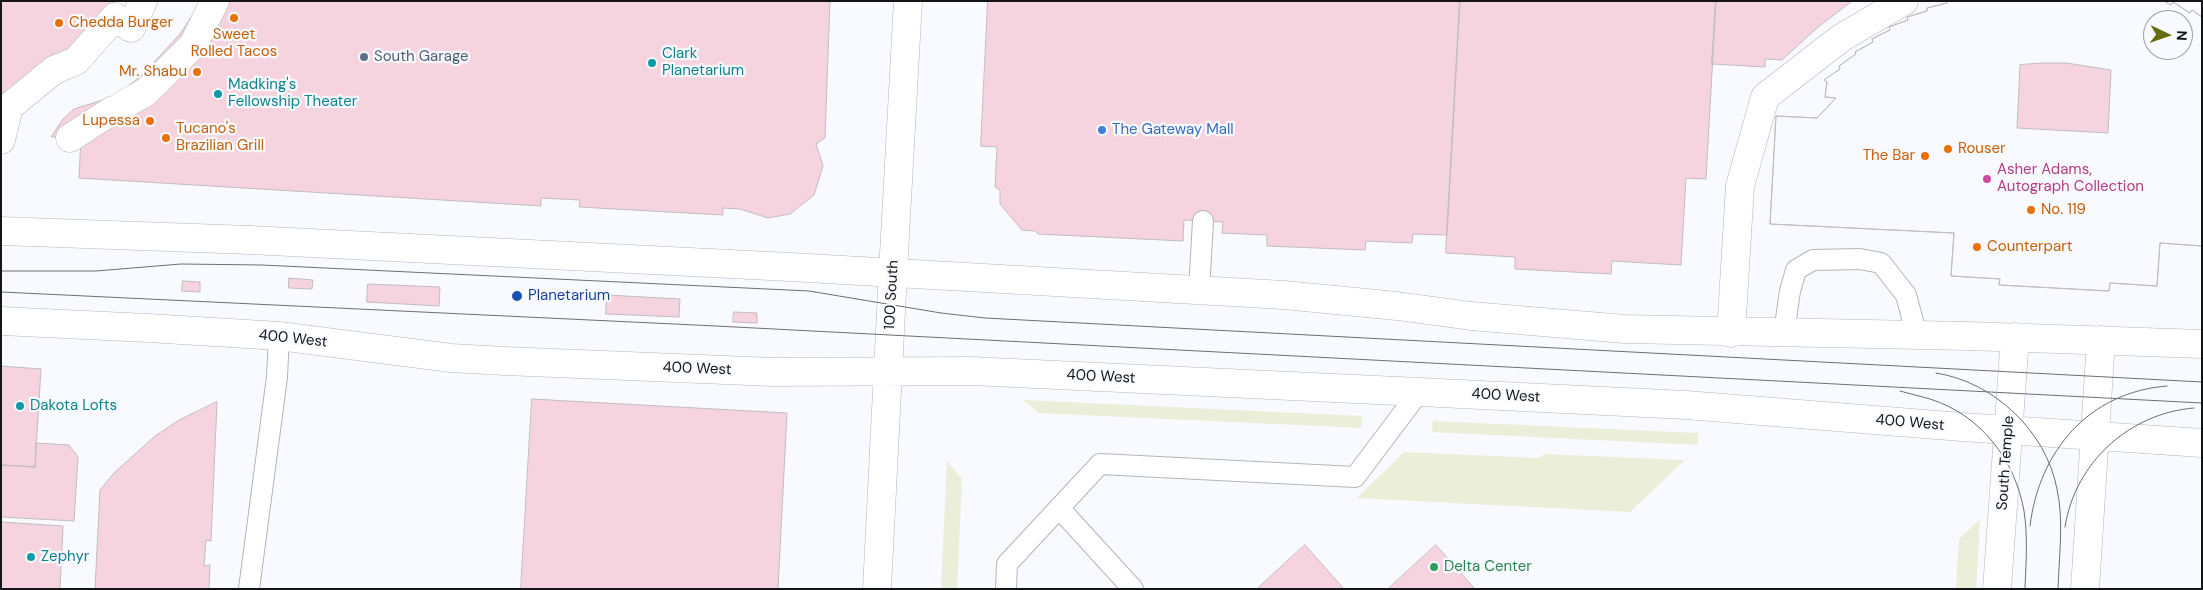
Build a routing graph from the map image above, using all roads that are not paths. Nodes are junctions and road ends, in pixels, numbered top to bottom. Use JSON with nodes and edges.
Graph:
{"nodes":[{"id":1,"x":143,"y":1,"type":"edge"},
{"id":2,"x":215,"y":1,"type":"edge"},
{"id":3,"x":908,"y":1,"type":"edge"},
{"id":4,"x":1904,"y":1,"type":"edge"},
{"id":5,"x":70,"y":138,"type":"dead end"},
{"id":6,"x":1,"y":140,"type":"edge"},
{"id":7,"x":1203,"y":221,"type":"dead end"},
{"id":8,"x":1,"y":231,"type":"edge"},
{"id":9,"x":893,"y":272,"type":"junction"},
{"id":10,"x":1199,"y":291,"type":"junction"},
{"id":11,"x":1,"y":321,"type":"edge"},
{"id":12,"x":1731,"y":333,"type":"junction"},
{"id":13,"x":1784,"y":333,"type":"junction"},
{"id":14,"x":280,"y":336,"type":"junction"},
{"id":15,"x":1917,"y":336,"type":"junction"},
{"id":16,"x":2015,"y":337,"type":"junction"},
{"id":17,"x":2101,"y":340,"type":"junction"},
{"id":18,"x":2202,"y":344,"type":"edge"},
{"id":19,"x":889,"y":370,"type":"junction"},
{"id":20,"x":1419,"y":392,"type":"junction"},
{"id":21,"x":2008,"y":430,"type":"junction"},
{"id":22,"x":2095,"y":436,"type":"junction"},
{"id":23,"x":2202,"y":443,"type":"edge"},
{"id":24,"x":1059,"y":508,"type":"junction"},
{"id":25,"x":249,"y":589,"type":"edge"},
{"id":26,"x":877,"y":589,"type":"edge"},
{"id":27,"x":1006,"y":589,"type":"edge"},
{"id":28,"x":1133,"y":589,"type":"edge"},
{"id":29,"x":1997,"y":589,"type":"edge"},
{"id":30,"x":2085,"y":589,"type":"edge"}],
"edges":[{"from":1,"to":6,"type":"street"},
{"from":2,"to":5,"type":"street"},
{"from":3,"to":9,"type":"street","name":"100 South"},
{"from":4,"to":12,"type":"street"},
{"from":7,"to":10,"type":"lane"},
{"from":8,"to":9,"type":"street"},
{"from":9,"to":10,"type":"street"},
{"from":9,"to":19,"type":"street","name":"100 South"},
{"from":10,"to":12,"type":"street"},
{"from":11,"to":14,"type":"street","name":"400 West"},
{"from":12,"to":13,"type":"street"},
{"from":13,"to":15,"type":"street"},
{"from":13,"to":15,"type":"lane"},
{"from":14,"to":19,"type":"street","name":"400 West"},
{"from":14,"to":25,"type":"lane"},
{"from":15,"to":16,"type":"street"},
{"from":16,"to":17,"type":"street"},
{"from":16,"to":21,"type":"street","name":"South Temple"},
{"from":17,"to":18,"type":"street"},
{"from":17,"to":22,"type":"street"},
{"from":19,"to":20,"type":"street","name":"400 West"},
{"from":19,"to":26,"type":"street","name":"100 South"},
{"from":20,"to":21,"type":"street","name":"400 West"},
{"from":20,"to":24,"type":"lane"},
{"from":21,"to":22,"type":"street","name":"400 West"},
{"from":21,"to":29,"type":"street","name":"South Temple"},
{"from":22,"to":23,"type":"street","name":"400 West"},
{"from":22,"to":30,"type":"street"},
{"from":24,"to":27,"type":"lane"},
{"from":24,"to":28,"type":"lane"}]}
